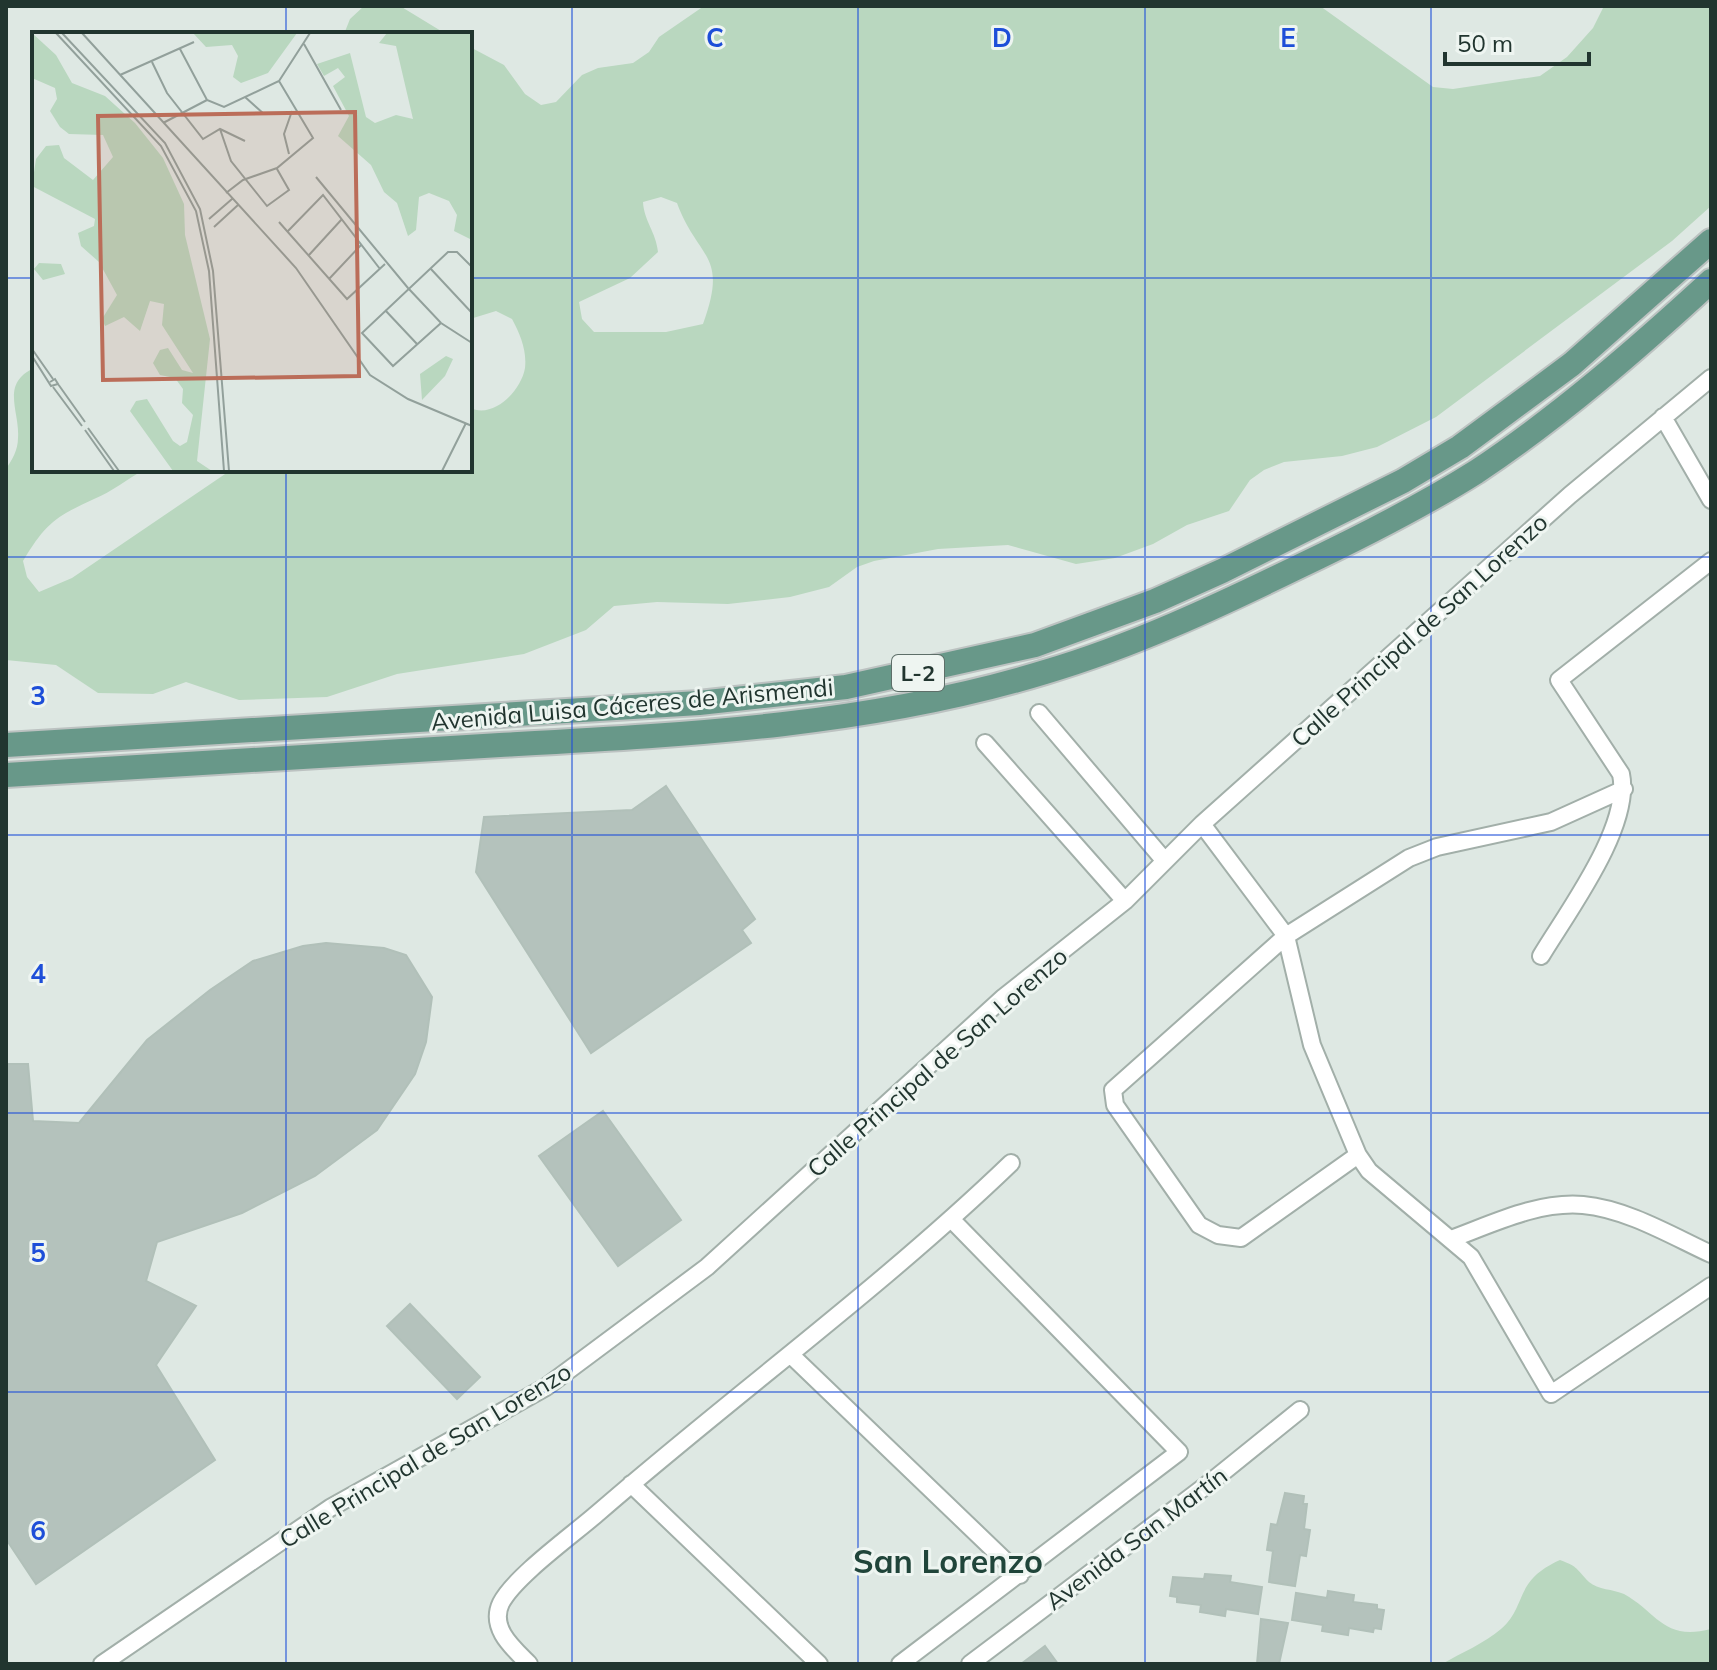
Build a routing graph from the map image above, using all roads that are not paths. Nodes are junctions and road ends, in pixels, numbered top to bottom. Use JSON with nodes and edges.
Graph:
{"nodes":[{"id":1,"x":1711,"y":241,"type":"edge"},
{"id":2,"x":1711,"y":281,"type":"edge"},
{"id":3,"x":1711,"y":378,"type":"edge"},
{"id":4,"x":1663,"y":417,"type":"junction"},
{"id":5,"x":1711,"y":500,"type":"edge"},
{"id":6,"x":1711,"y":561,"type":"edge"},
{"id":7,"x":1039,"y":713,"type":"dead end"},
{"id":8,"x":985,"y":743,"type":"dead end"},
{"id":9,"x":6,"y":745,"type":"edge"},
{"id":10,"x":6,"y":775,"type":"edge"},
{"id":11,"x":1624,"y":789,"type":"junction"},
{"id":12,"x":1202,"y":824,"type":"junction"},
{"id":13,"x":1164,"y":860,"type":"junction"},
{"id":14,"x":1125,"y":901,"type":"junction"},
{"id":15,"x":1286,"y":936,"type":"junction"},
{"id":16,"x":1541,"y":956,"type":"dead end"},
{"id":17,"x":1358,"y":1155,"type":"junction"},
{"id":18,"x":1011,"y":1163,"type":"dead end"},
{"id":19,"x":952,"y":1220,"type":"junction"},
{"id":20,"x":1451,"y":1239,"type":"junction"},
{"id":21,"x":1711,"y":1254,"type":"edge"},
{"id":22,"x":1711,"y":1286,"type":"edge"},
{"id":23,"x":792,"y":1356,"type":"junction"},
{"id":24,"x":1300,"y":1410,"type":"dead end"},
{"id":25,"x":631,"y":1484,"type":"junction"},
{"id":26,"x":1020,"y":1575,"type":"junction"},
{"id":27,"x":102,"y":1664,"type":"edge"},
{"id":28,"x":529,"y":1664,"type":"edge"},
{"id":29,"x":819,"y":1664,"type":"edge"},
{"id":30,"x":900,"y":1664,"type":"edge"},
{"id":31,"x":970,"y":1664,"type":"edge"}],
"edges":[{"from":1,"to":9,"type":"main road","name":"Avenida Luisa Cáceres de Arismendi","number":"L-2"},
{"from":2,"to":10,"type":"main road","name":"Avenida Luisa Cáceres de Arismendi","number":"L-2"},
{"from":3,"to":4,"type":"street","name":"Calle Principal de San Lorenzo"},
{"from":4,"to":5,"type":"street"},
{"from":4,"to":12,"type":"street","name":"Calle Principal de San Lorenzo"},
{"from":6,"to":11,"type":"street"},
{"from":7,"to":13,"type":"street"},
{"from":8,"to":14,"type":"street"},
{"from":11,"to":15,"type":"street"},
{"from":11,"to":16,"type":"street"},
{"from":12,"to":13,"type":"street","name":"Calle Principal de San Lorenzo"},
{"from":12,"to":15,"type":"street"},
{"from":13,"to":14,"type":"street","name":"Calle Principal de San Lorenzo"},
{"from":14,"to":27,"type":"street","name":"Calle Principal de San Lorenzo"},
{"from":15,"to":17,"type":"street"},
{"from":15,"to":17,"type":"street"},
{"from":17,"to":20,"type":"street"},
{"from":18,"to":19,"type":"street"},
{"from":19,"to":23,"type":"street"},
{"from":19,"to":26,"type":"street"},
{"from":20,"to":21,"type":"street"},
{"from":20,"to":22,"type":"street"},
{"from":23,"to":25,"type":"street"},
{"from":23,"to":26,"type":"street"},
{"from":24,"to":31,"type":"street","name":"Avenida San Martín"},
{"from":25,"to":28,"type":"street"},
{"from":25,"to":29,"type":"street"},
{"from":26,"to":30,"type":"street"}]}
